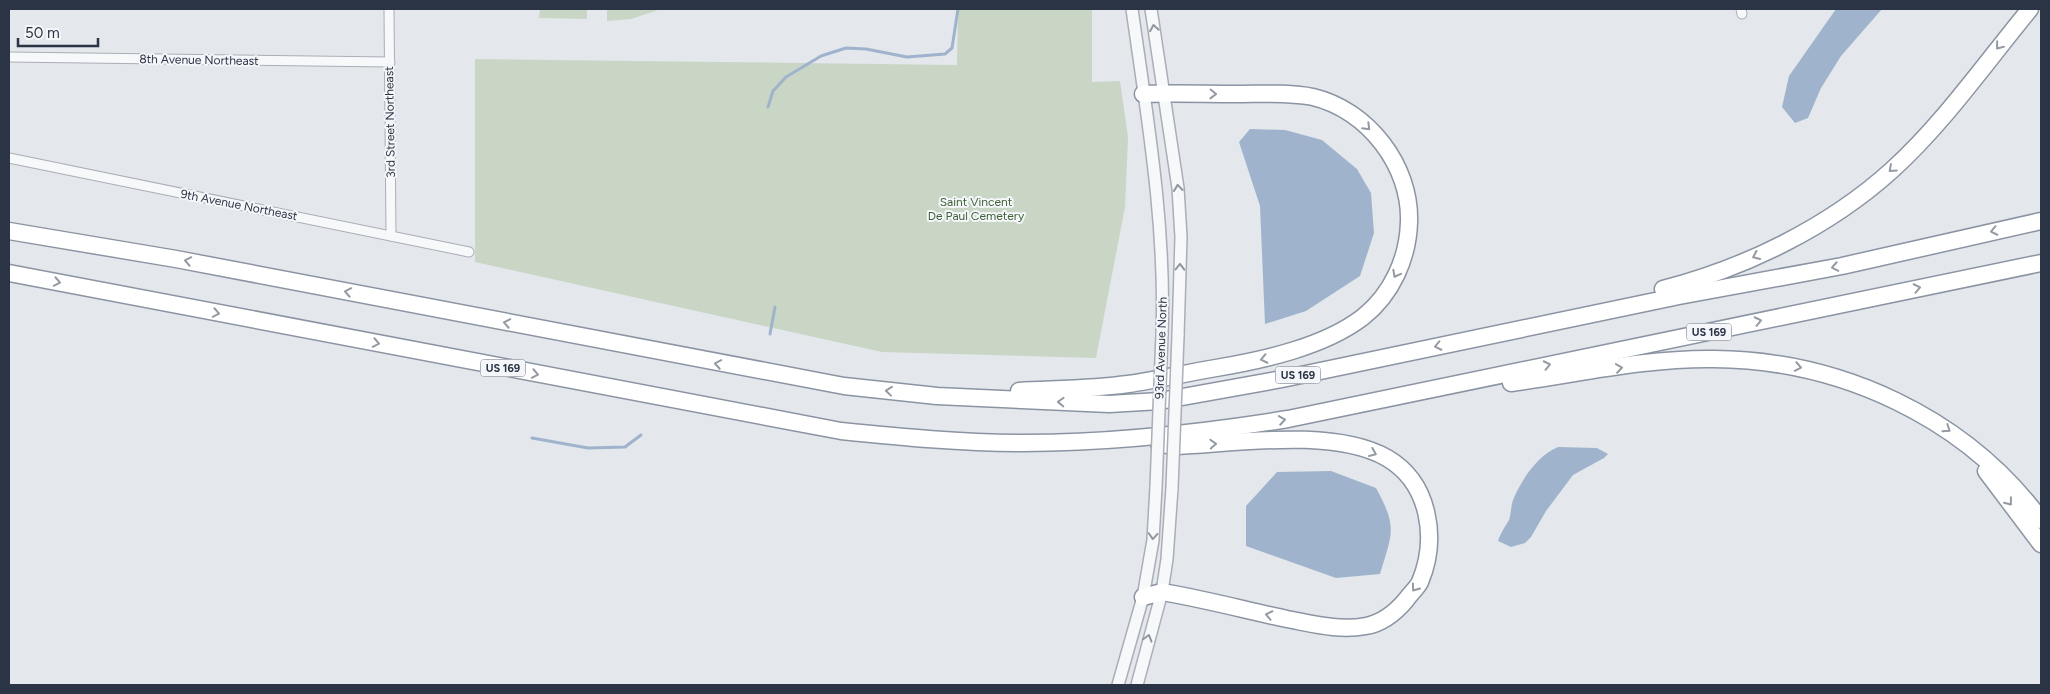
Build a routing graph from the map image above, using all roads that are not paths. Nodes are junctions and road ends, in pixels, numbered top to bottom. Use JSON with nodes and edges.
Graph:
{"nodes":[{"id":1,"x":389,"y":9,"type":"edge"},
{"id":2,"x":1132,"y":9,"type":"edge"},
{"id":3,"x":1151,"y":9,"type":"edge"},
{"id":4,"x":2030,"y":9,"type":"edge"},
{"id":5,"x":9,"y":58,"type":"edge"},
{"id":6,"x":390,"y":62,"type":"junction"},
{"id":7,"x":1164,"y":93,"type":"junction"},
{"id":8,"x":1143,"y":94,"type":"junction"},
{"id":9,"x":9,"y":158,"type":"edge"},
{"id":10,"x":2041,"y":221,"type":"edge"},
{"id":11,"x":9,"y":231,"type":"edge"},
{"id":12,"x":392,"y":236,"type":"junction"},
{"id":13,"x":469,"y":252,"type":"dead end"},
{"id":14,"x":2041,"y":263,"type":"edge"},
{"id":15,"x":9,"y":273,"type":"edge"},
{"id":16,"x":1486,"y":336,"type":"junction"},
{"id":17,"x":1414,"y":393,"type":"junction"},
{"id":18,"x":937,"y":396,"type":"junction"},
{"id":19,"x":1112,"y":441,"type":"junction"},
{"id":20,"x":1971,"y":448,"type":"junction"},
{"id":21,"x":2041,"y":520,"type":"edge"},
{"id":22,"x":2041,"y":544,"type":"edge"},
{"id":23,"x":1162,"y":592,"type":"junction"},
{"id":24,"x":1144,"y":598,"type":"junction"},
{"id":25,"x":1118,"y":685,"type":"edge"},
{"id":26,"x":1137,"y":685,"type":"edge"}],
"edges":[{"from":1,"to":6,"type":"street","name":"3rd Street Northeast"},
{"from":2,"to":8,"type":"street","name":"93rd Avenue North"},
{"from":7,"to":3,"type":"street","name":"93rd Avenue North","one_way":true},
{"from":4,"to":16,"type":"highway","one_way":true},
{"from":5,"to":6,"type":"street","name":"8th Avenue Northeast"},
{"from":6,"to":12,"type":"street","name":"3rd Street Northeast"},
{"from":7,"to":8,"type":"highway"},
{"from":7,"to":18,"type":"highway","one_way":true},
{"from":23,"to":7,"type":"street","name":"93rd Avenue North","one_way":true,"bridge":true},
{"from":8,"to":24,"type":"street","name":"93rd Avenue North","one_way":true,"bridge":true},
{"from":9,"to":12,"type":"street","name":"9th Avenue Northeast"},
{"from":10,"to":16,"type":"highway","number":"US 169","one_way":true},
{"from":18,"to":11,"type":"highway","number":"US 169","one_way":true},
{"from":12,"to":13,"type":"street","name":"9th Avenue Northeast"},
{"from":17,"to":14,"type":"highway","number":"US 169","one_way":true},
{"from":15,"to":19,"type":"highway","number":"US 169","one_way":true},
{"from":16,"to":18,"type":"highway","number":"US 169","one_way":true},
{"from":19,"to":17,"type":"highway","number":"US 169","one_way":true},
{"from":17,"to":20,"type":"highway","one_way":true},
{"from":19,"to":23,"type":"highway","one_way":true},
{"from":20,"to":21,"type":"highway"},
{"from":20,"to":22,"type":"highway","one_way":true},
{"from":23,"to":24,"type":"highway"},
{"from":26,"to":23,"type":"street","name":"93rd Avenue North","one_way":true},
{"from":24,"to":25,"type":"street","name":"93rd Avenue North"}]}
